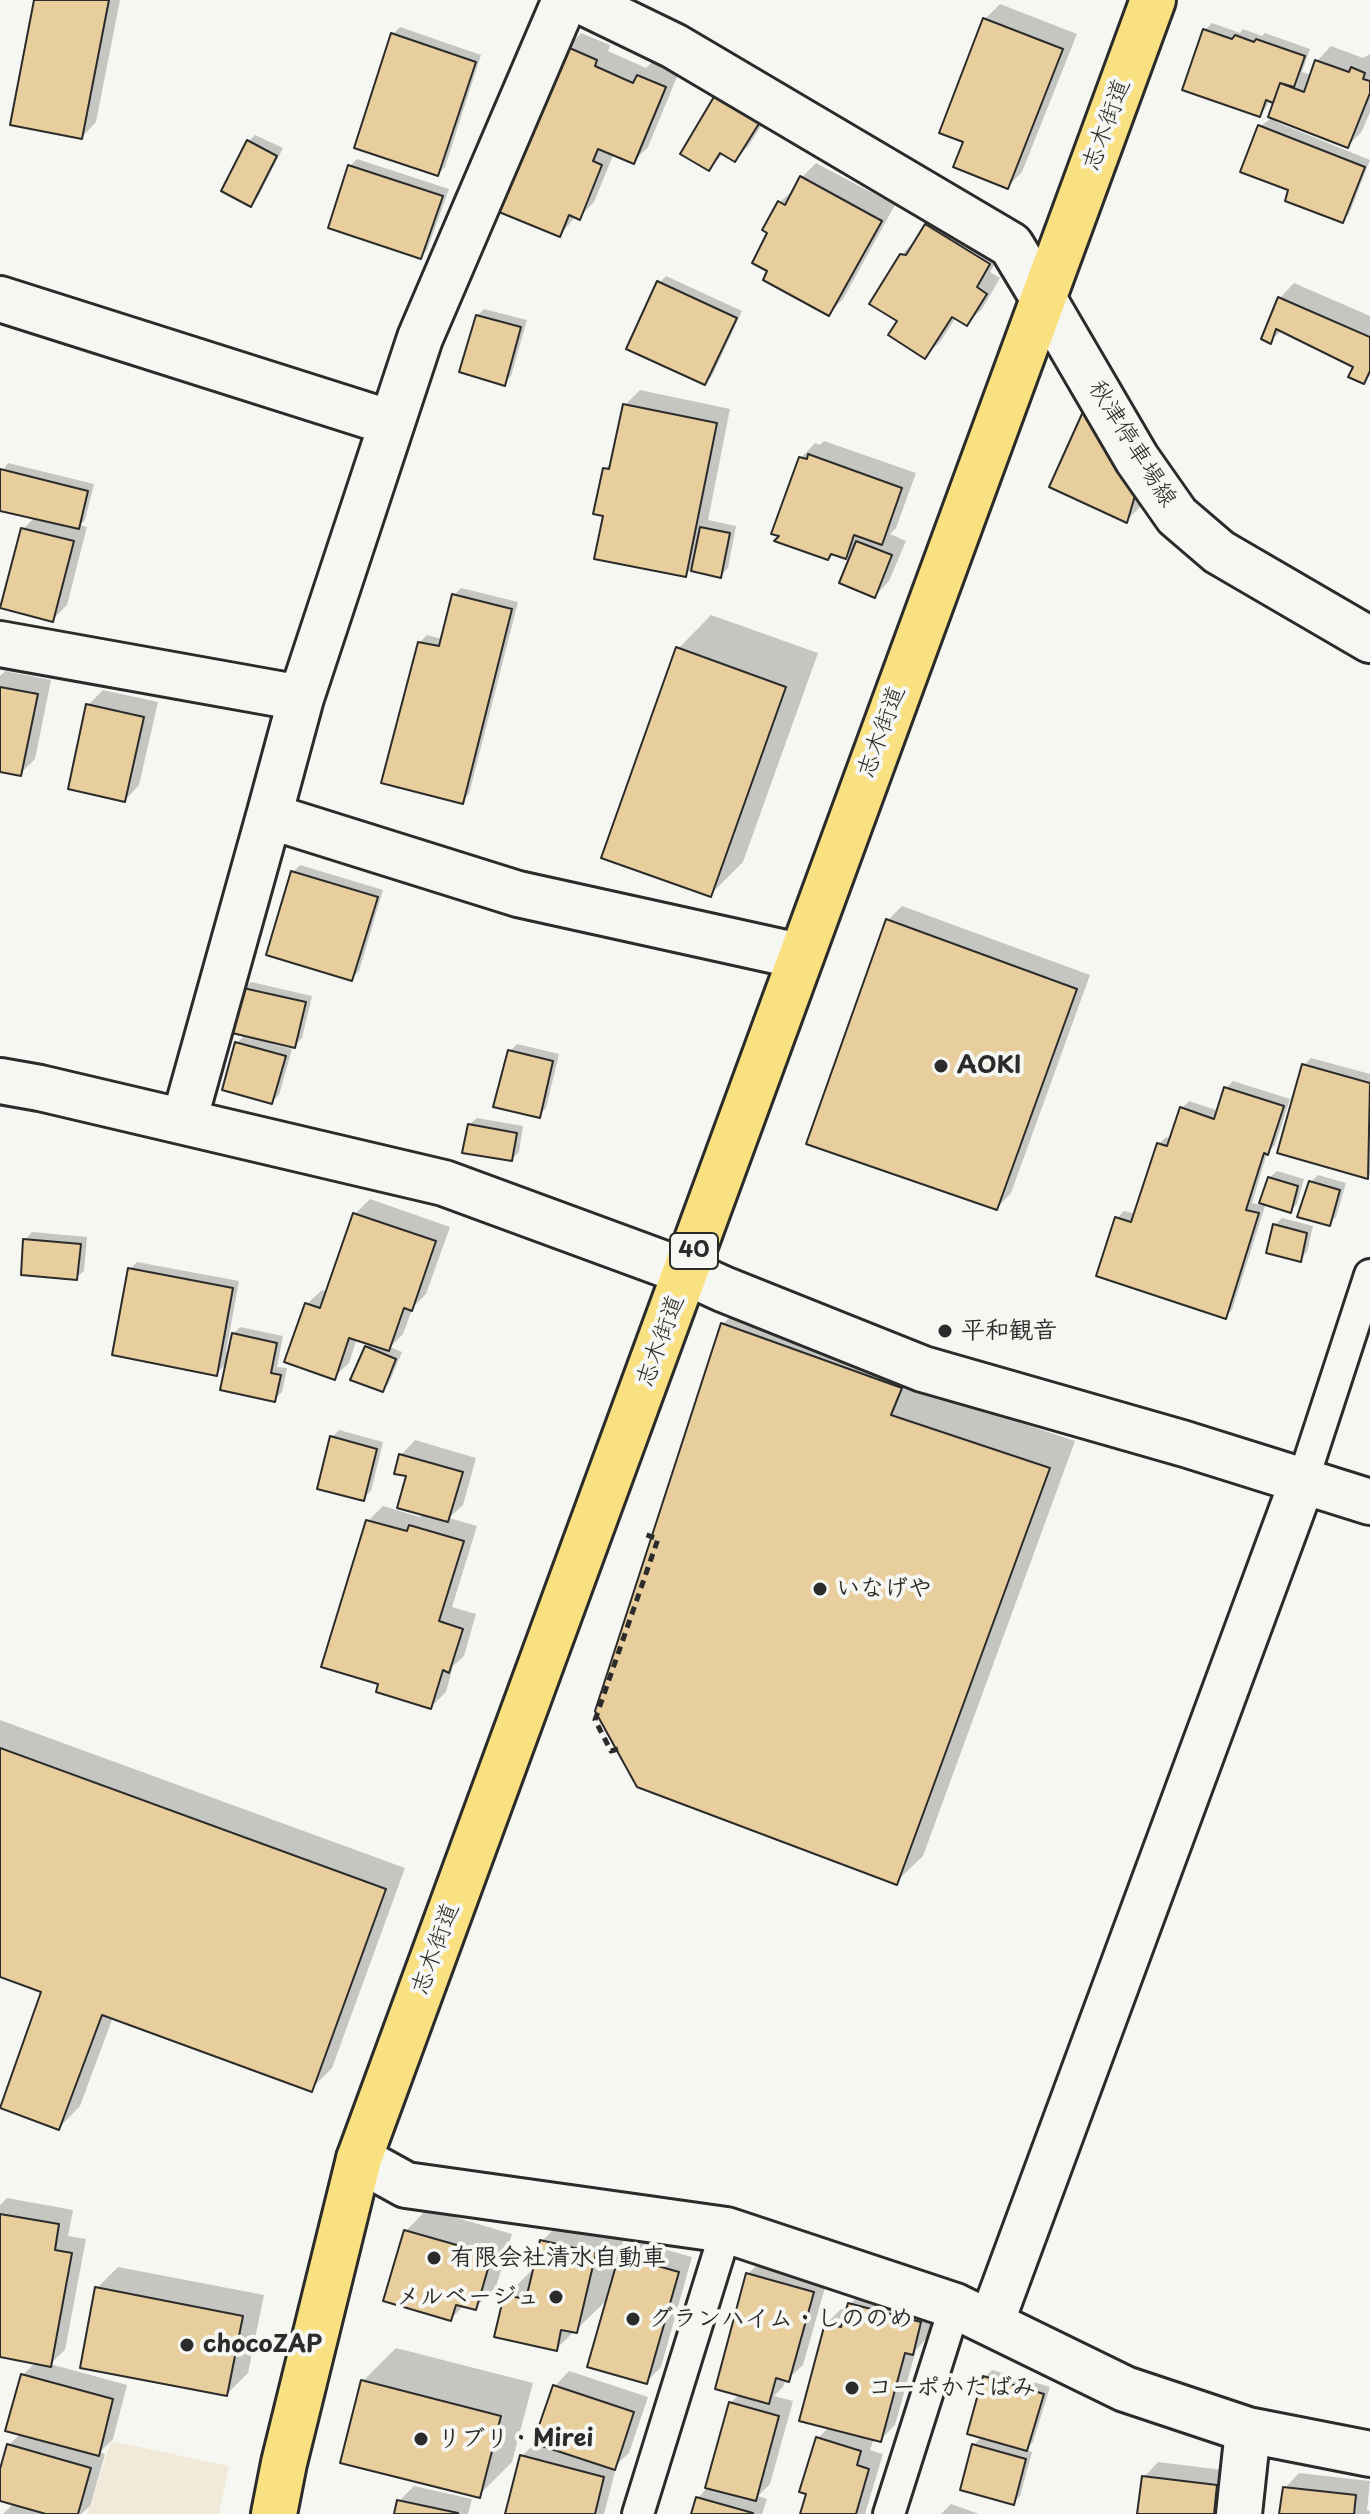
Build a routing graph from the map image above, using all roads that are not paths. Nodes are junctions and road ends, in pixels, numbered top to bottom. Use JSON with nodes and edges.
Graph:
{"nodes":[{"id":1,"x":565,"y":0,"type":"edge"},
{"id":2,"x":579,"y":0,"type":"edge"},
{"id":3,"x":1153,"y":0,"type":"edge"},
{"id":4,"x":1043,"y":298,"type":"junction"},
{"id":5,"x":0,"y":299,"type":"edge"},
{"id":6,"x":391,"y":423,"type":"junction"},
{"id":7,"x":1370,"y":640,"type":"edge"},
{"id":8,"x":0,"y":644,"type":"edge"},
{"id":9,"x":301,"y":698,"type":"junction"},
{"id":10,"x":269,"y":816,"type":"junction"},
{"id":11,"x":799,"y":956,"type":"junction"},
{"id":12,"x":0,"y":1081,"type":"edge"},
{"id":13,"x":184,"y":1121,"type":"junction"},
{"id":14,"x":686,"y":1272,"type":"junction"},
{"id":15,"x":1370,"y":1275,"type":"edge"},
{"id":16,"x":1303,"y":1480,"type":"junction"},
{"id":17,"x":1370,"y":1502,"type":"edge"},
{"id":18,"x":359,"y":2159,"type":"junction"},
{"id":19,"x":726,"y":2230,"type":"junction"},
{"id":20,"x":973,"y":2314,"type":"junction"},
{"id":21,"x":1248,"y":2430,"type":"junction"},
{"id":22,"x":1370,"y":2454,"type":"edge"},
{"id":23,"x":274,"y":2514,"type":"edge"},
{"id":24,"x":638,"y":2514,"type":"edge"},
{"id":25,"x":889,"y":2514,"type":"edge"},
{"id":26,"x":1239,"y":2514,"type":"edge"}],
"edges":[{"from":1,"to":6,"type":"street"},
{"from":2,"to":4,"type":"street","name":"秋津停車場線"},
{"from":3,"to":4,"type":"main road","name":"志木街道","number":"40"},
{"from":4,"to":7,"type":"street","name":"秋津停車場線"},
{"from":4,"to":11,"type":"main road","name":"志木街道","number":"40"},
{"from":5,"to":6,"type":"street"},
{"from":6,"to":9,"type":"street"},
{"from":8,"to":9,"type":"street"},
{"from":9,"to":10,"type":"street"},
{"from":10,"to":11,"type":"street"},
{"from":10,"to":13,"type":"street"},
{"from":11,"to":14,"type":"main road","name":"志木街道","number":"40"},
{"from":12,"to":13,"type":"street"},
{"from":13,"to":14,"type":"street"},
{"from":14,"to":16,"type":"street"},
{"from":14,"to":18,"type":"main road","name":"志木街道","number":"40"},
{"from":15,"to":16,"type":"lane"},
{"from":16,"to":17,"type":"street"},
{"from":16,"to":20,"type":"street"},
{"from":18,"to":19,"type":"street"},
{"from":18,"to":23,"type":"main road","name":"志木街道","number":"40"},
{"from":19,"to":20,"type":"street"},
{"from":19,"to":24,"type":"lane"},
{"from":20,"to":21,"type":"street"},
{"from":20,"to":25,"type":"lane"},
{"from":21,"to":22,"type":"street"},
{"from":21,"to":26,"type":"street"}]}
